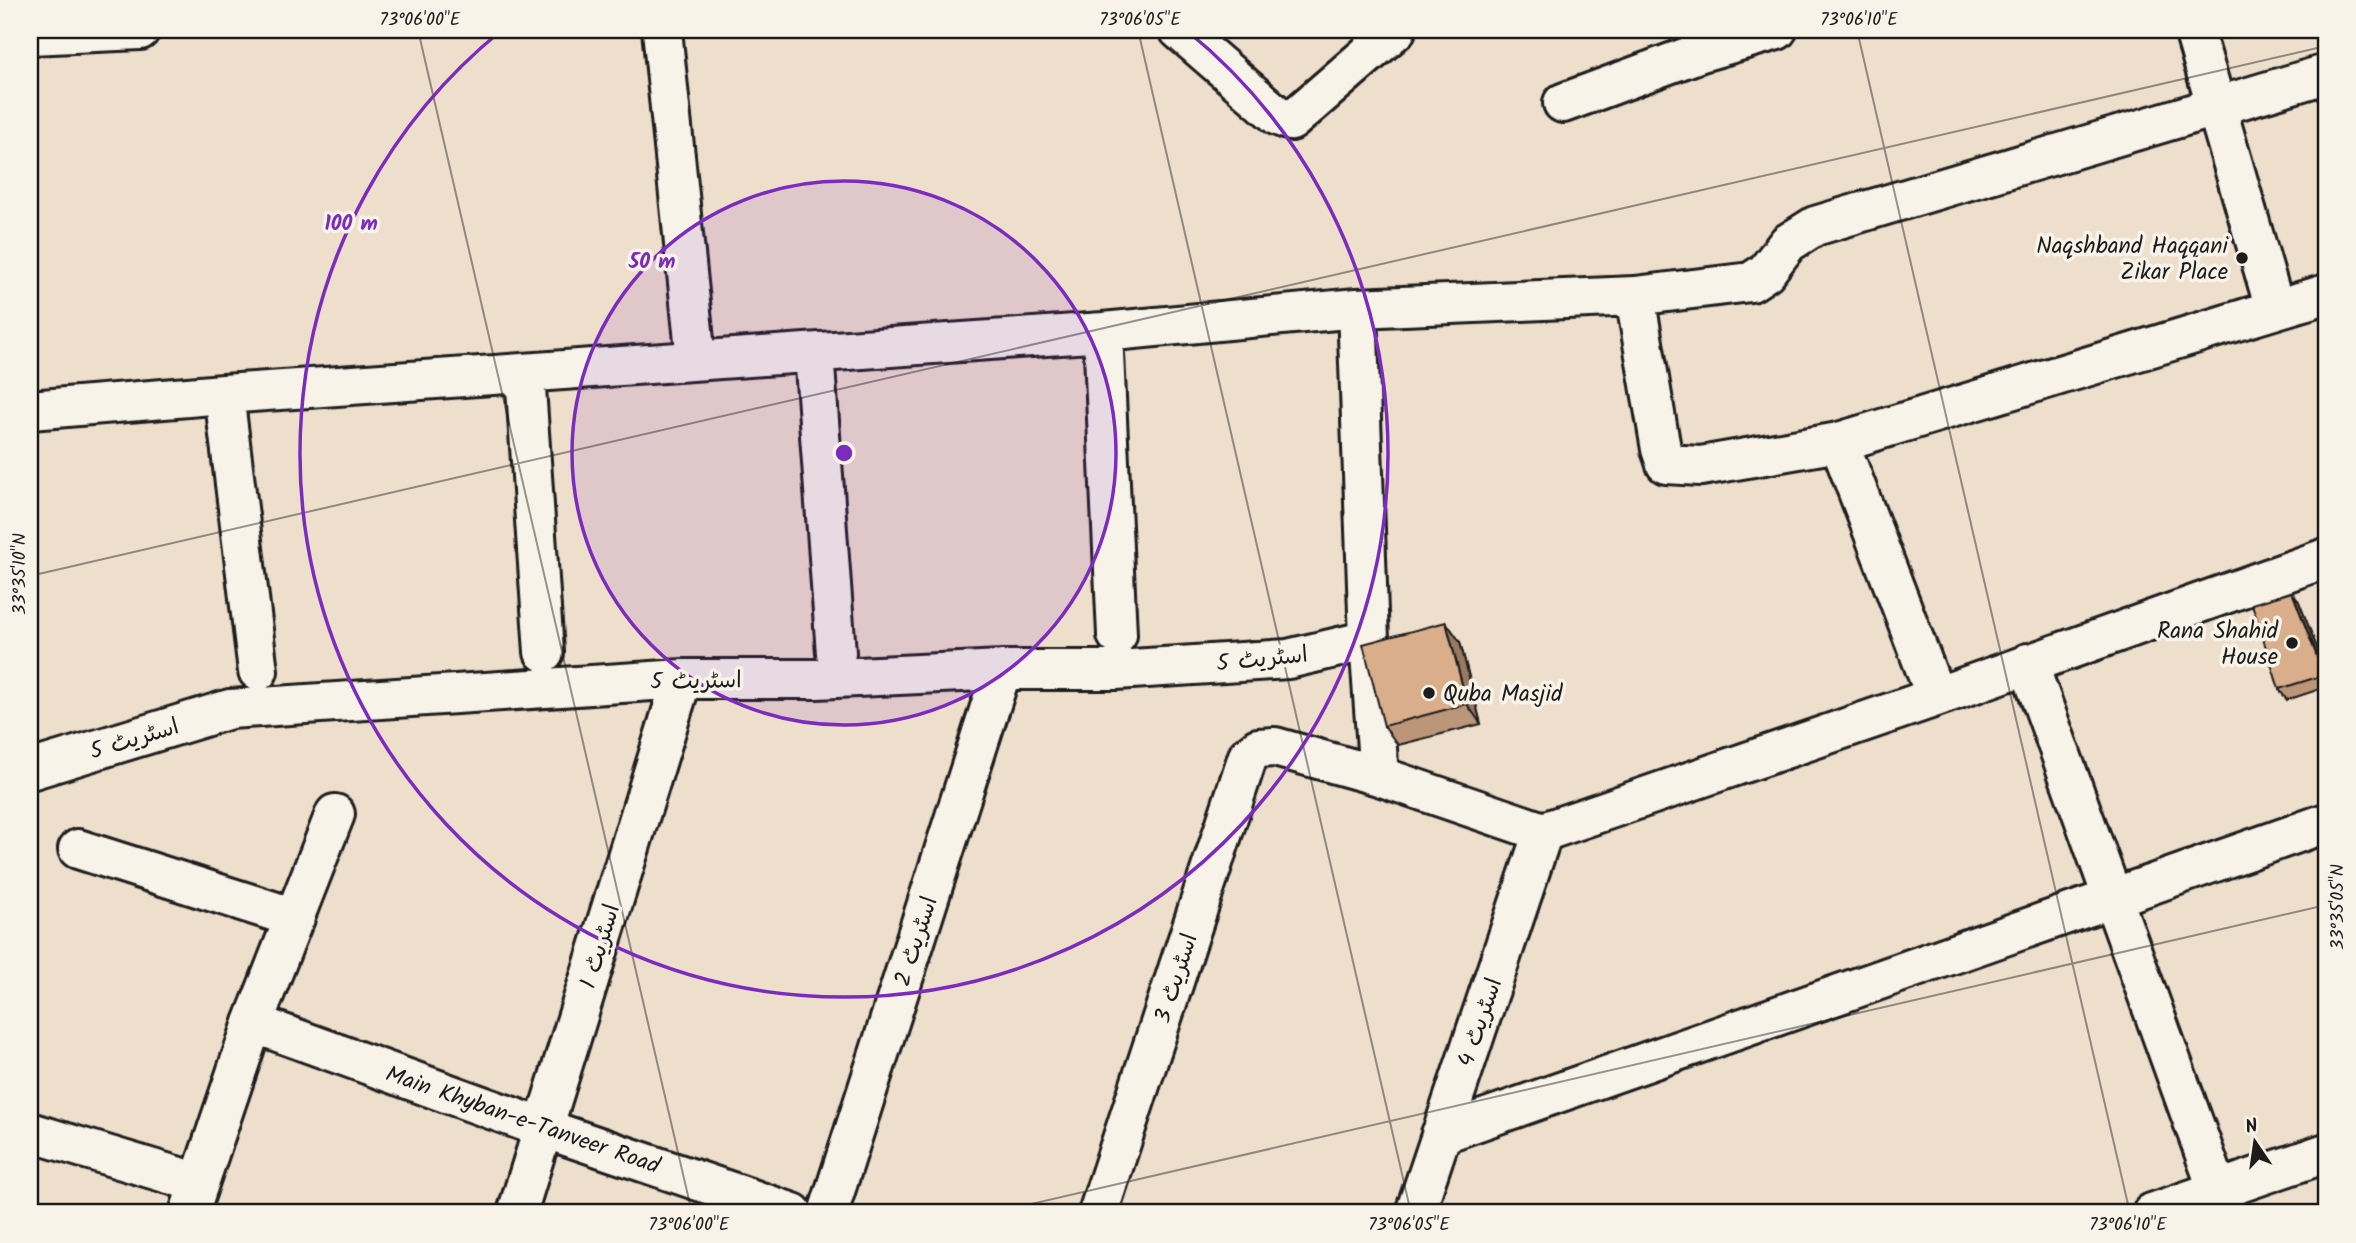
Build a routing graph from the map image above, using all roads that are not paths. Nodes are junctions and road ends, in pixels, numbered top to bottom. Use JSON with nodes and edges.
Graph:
{"nodes":[{"id":1,"x":140,"y":30,"type":"edge"},
{"id":2,"x":662,"y":30,"type":"edge"},
{"id":3,"x":1179,"y":30,"type":"edge"},
{"id":4,"x":1396,"y":30,"type":"edge"},
{"id":5,"x":1777,"y":30,"type":"edge"},
{"id":6,"x":2194,"y":30,"type":"edge"},
{"id":7,"x":30,"y":35,"type":"edge"},
{"id":8,"x":2326,"y":74,"type":"edge"},
{"id":9,"x":1563,"y":103,"type":"dead end"},
{"id":10,"x":2216,"y":107,"type":"junction"},
{"id":11,"x":2326,"y":294,"type":"edge"},
{"id":12,"x":1635,"y":296,"type":"junction"},
{"id":13,"x":1357,"y":309,"type":"junction"},
{"id":14,"x":2275,"y":309,"type":"junction"},
{"id":15,"x":1104,"y":332,"type":"junction"},
{"id":16,"x":814,"y":353,"type":"junction"},
{"id":17,"x":696,"y":360,"type":"junction"},
{"id":18,"x":525,"y":373,"type":"junction"},
{"id":19,"x":224,"y":394,"type":"junction"},
{"id":20,"x":30,"y":410,"type":"edge"},
{"id":21,"x":1839,"y":442,"type":"junction"},
{"id":22,"x":2326,"y":558,"type":"edge"},
{"id":23,"x":1117,"y":635,"type":"dead end"},
{"id":24,"x":1369,"y":640,"type":"junction"},
{"id":25,"x":544,"y":652,"type":"dead end"},
{"id":26,"x":836,"y":653,"type":"dead end"},
{"id":27,"x":2028,"y":663,"type":"junction"},
{"id":28,"x":1002,"y":670,"type":"junction"},
{"id":29,"x":258,"y":671,"type":"dead end"},
{"id":30,"x":682,"y":679,"type":"junction"},
{"id":31,"x":1936,"y":697,"type":"junction"},
{"id":32,"x":30,"y":770,"type":"edge"},
{"id":33,"x":1379,"y":776,"type":"junction"},
{"id":34,"x":335,"y":814,"type":"dead end"},
{"id":35,"x":2326,"y":822,"type":"edge"},
{"id":36,"x":1543,"y":832,"type":"junction"},
{"id":37,"x":78,"y":849,"type":"dead end"},
{"id":38,"x":2111,"y":897,"type":"junction"},
{"id":39,"x":295,"y":918,"type":"junction"},
{"id":40,"x":253,"y":1023,"type":"junction"},
{"id":41,"x":543,"y":1128,"type":"junction"},
{"id":42,"x":30,"y":1132,"type":"edge"},
{"id":43,"x":1441,"y":1134,"type":"junction"},
{"id":44,"x":2326,"y":1153,"type":"edge"},
{"id":45,"x":194,"y":1198,"type":"edge"},
{"id":46,"x":2221,"y":1201,"type":"edge"},
{"id":47,"x":517,"y":1213,"type":"edge"},
{"id":48,"x":793,"y":1213,"type":"edge"},
{"id":49,"x":828,"y":1213,"type":"edge"},
{"id":50,"x":1098,"y":1213,"type":"edge"},
{"id":51,"x":1415,"y":1213,"type":"edge"},
{"id":52,"x":2152,"y":1213,"type":"edge"}],
"edges":[{"from":1,"to":7,"type":"street"},
{"from":2,"to":17,"type":"street"},
{"from":3,"to":4,"type":"street"},
{"from":5,"to":9,"type":"street"},
{"from":6,"to":10,"type":"street"},
{"from":8,"to":10,"type":"street"},
{"from":10,"to":12,"type":"street"},
{"from":10,"to":14,"type":"street"},
{"from":11,"to":14,"type":"street"},
{"from":12,"to":13,"type":"street"},
{"from":12,"to":21,"type":"street"},
{"from":13,"to":15,"type":"street"},
{"from":13,"to":24,"type":"street"},
{"from":14,"to":21,"type":"street"},
{"from":15,"to":16,"type":"street"},
{"from":15,"to":23,"type":"street"},
{"from":16,"to":17,"type":"street"},
{"from":16,"to":26,"type":"street"},
{"from":17,"to":18,"type":"street"},
{"from":18,"to":19,"type":"street"},
{"from":18,"to":25,"type":"street"},
{"from":19,"to":20,"type":"street"},
{"from":19,"to":29,"type":"street"},
{"from":21,"to":31,"type":"street"},
{"from":22,"to":27,"type":"street"},
{"from":24,"to":28,"type":"street","name":"اسٹریٹ 5"},
{"from":24,"to":33,"type":"street"},
{"from":27,"to":31,"type":"street"},
{"from":27,"to":38,"type":"street"},
{"from":28,"to":30,"type":"street","name":"اسٹریٹ 5"},
{"from":28,"to":49,"type":"street","name":"اسٹریٹ 2"},
{"from":30,"to":32,"type":"street","name":"اسٹریٹ 5"},
{"from":30,"to":41,"type":"street","name":"اسٹریٹ 1"},
{"from":31,"to":36,"type":"street"},
{"from":33,"to":36,"type":"street"},
{"from":33,"to":50,"type":"street","name":"اسٹریٹ 3"},
{"from":34,"to":39,"type":"street"},
{"from":35,"to":38,"type":"street"},
{"from":36,"to":43,"type":"street","name":"اسٹریٹ 4"},
{"from":37,"to":39,"type":"street"},
{"from":38,"to":43,"type":"street"},
{"from":38,"to":46,"type":"street"},
{"from":39,"to":40,"type":"street"},
{"from":40,"to":41,"type":"street","name":"Main Khyban-e-Tanveer Road"},
{"from":40,"to":45,"type":"street"},
{"from":41,"to":47,"type":"street","name":"اسٹریٹ 1"},
{"from":41,"to":48,"type":"street","name":"Main Khyban-e-Tanveer Road"},
{"from":42,"to":45,"type":"street"},
{"from":43,"to":51,"type":"street","name":"اسٹریٹ 4"},
{"from":44,"to":46,"type":"street"},
{"from":46,"to":52,"type":"street"}]}
